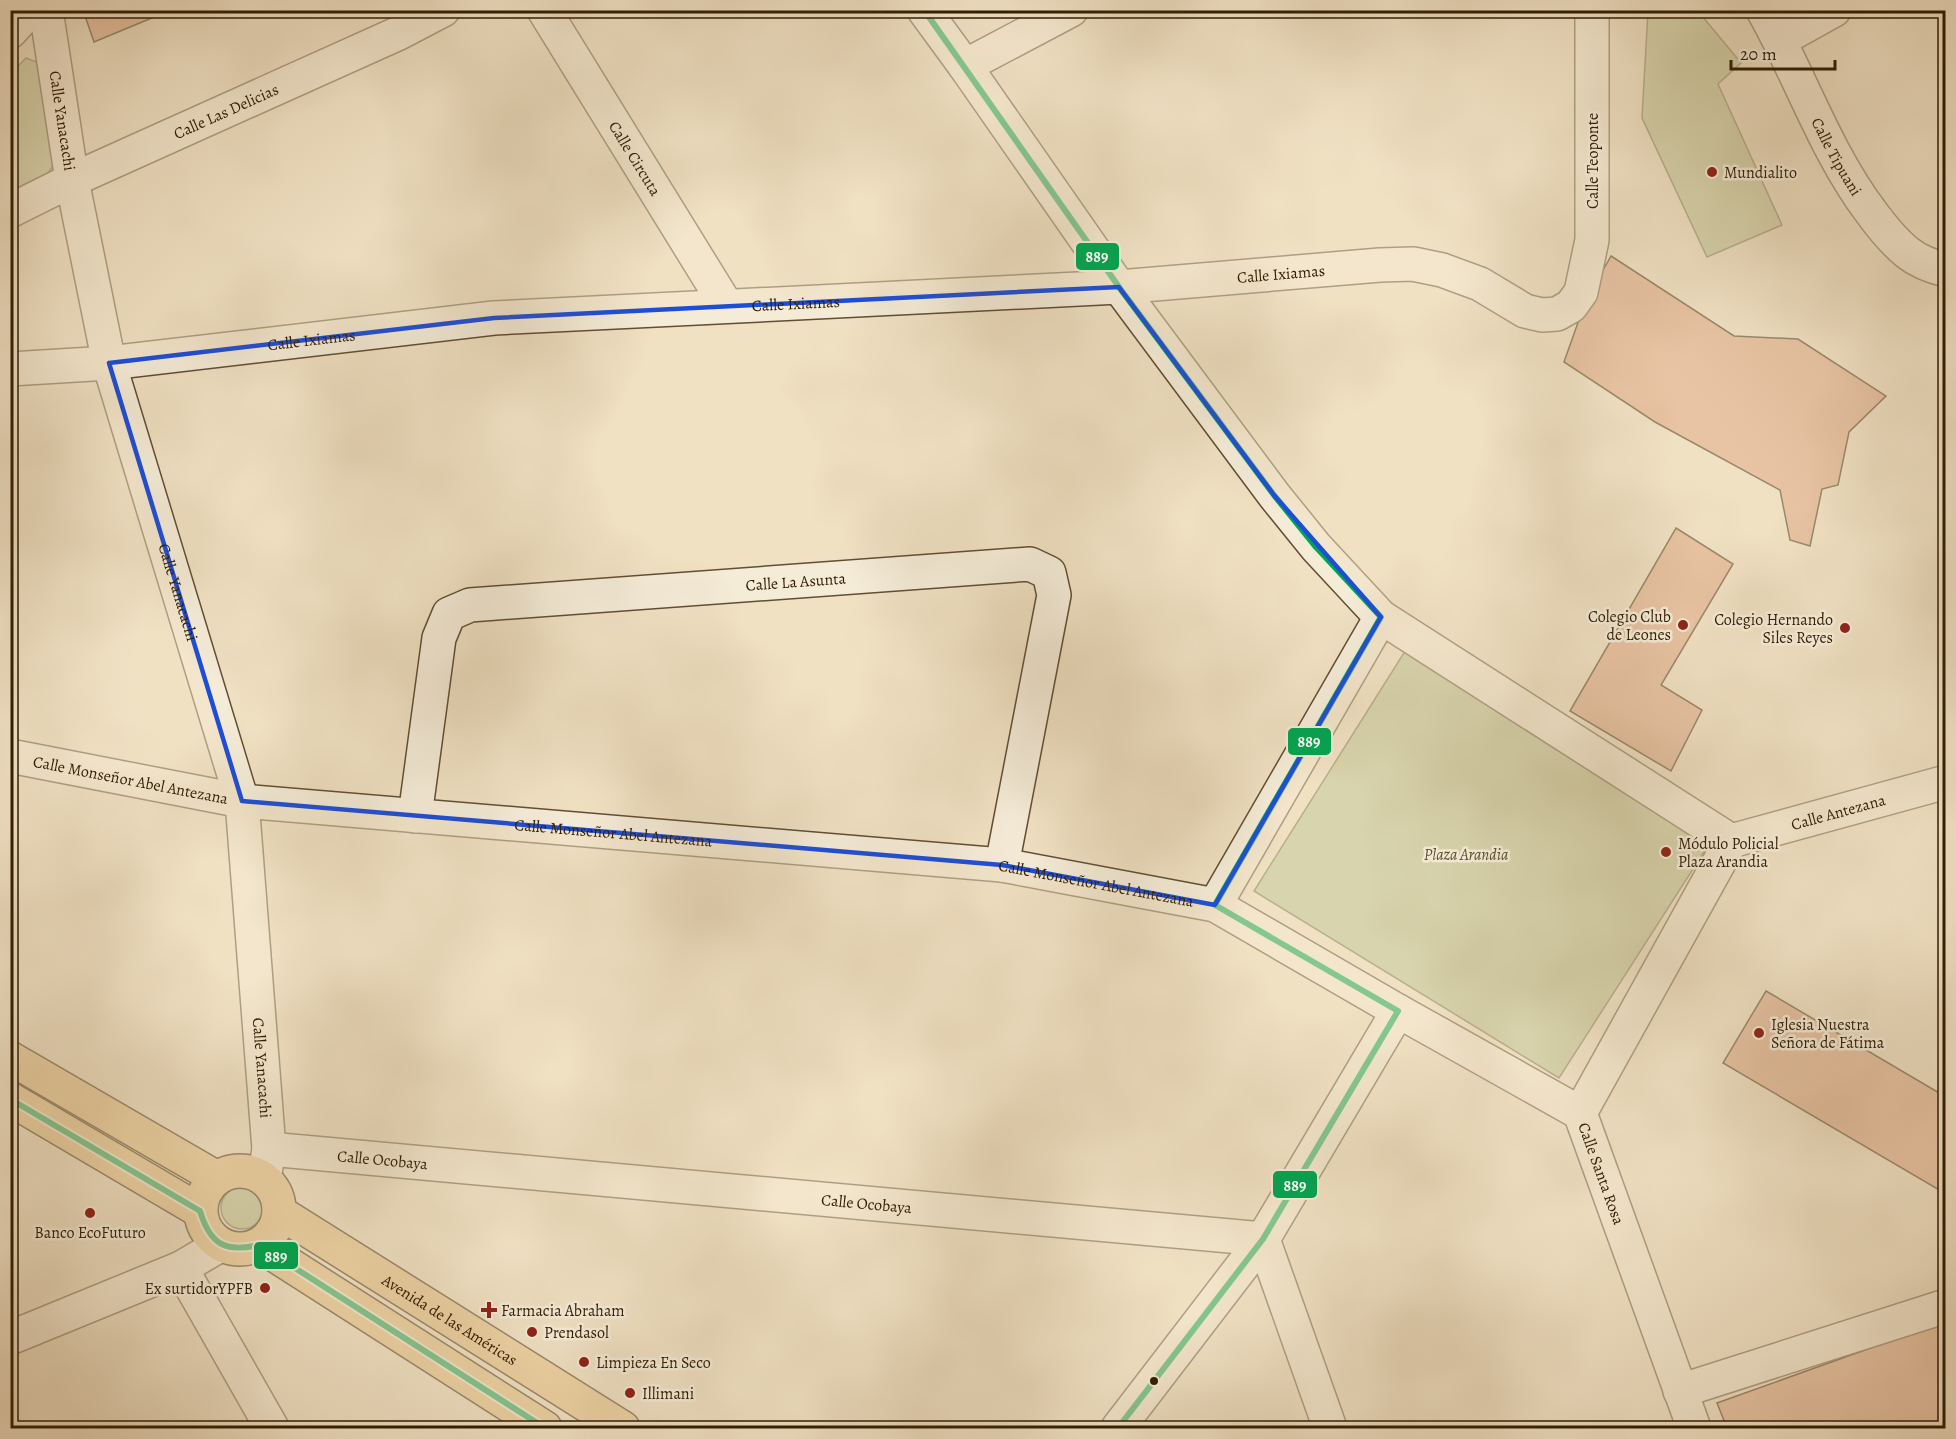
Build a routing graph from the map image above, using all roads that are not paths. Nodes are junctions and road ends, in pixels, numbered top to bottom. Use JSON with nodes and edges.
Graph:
{"nodes":[{"id":1,"x":30,"y":10,"type":"edge"},
{"id":2,"x":46,"y":10,"type":"edge"},
{"id":3,"x":443,"y":10,"type":"edge"},
{"id":4,"x":544,"y":10,"type":"edge"},
{"id":5,"x":924,"y":10,"type":"edge"},
{"id":6,"x":1071,"y":10,"type":"edge"},
{"id":7,"x":1592,"y":10,"type":"edge"},
{"id":8,"x":1763,"y":10,"type":"edge"},
{"id":9,"x":1834,"y":10,"type":"edge"},
{"id":10,"x":394,"y":22,"type":"edge"},
{"id":11,"x":10,"y":32,"type":"edge"},
{"id":12,"x":1780,"y":40,"type":"junction"},
{"id":13,"x":965,"y":66,"type":"junction"},
{"id":14,"x":72,"y":180,"type":"junction"},
{"id":15,"x":10,"y":211,"type":"edge"},
{"id":16,"x":1946,"y":270,"type":"edge"},
{"id":17,"x":1119,"y":287,"type":"junction"},
{"id":18,"x":726,"y":305,"type":"junction"},
{"id":19,"x":1570,"y":306,"type":"joint"},
{"id":20,"x":109,"y":363,"type":"junction"},
{"id":21,"x":10,"y":369,"type":"edge"},
{"id":22,"x":1381,"y":617,"type":"junction"},
{"id":23,"x":10,"y":756,"type":"edge"},
{"id":24,"x":1946,"y":782,"type":"edge"},
{"id":25,"x":242,"y":801,"type":"junction"},
{"id":26,"x":415,"y":816,"type":"junction"},
{"id":27,"x":1731,"y":842,"type":"junction"},
{"id":28,"x":1002,"y":866,"type":"junction"},
{"id":29,"x":1215,"y":905,"type":"junction"},
{"id":30,"x":1398,"y":1011,"type":"junction"},
{"id":31,"x":10,"y":1058,"type":"edge"},
{"id":32,"x":10,"y":1099,"type":"edge"},
{"id":33,"x":1580,"y":1113,"type":"junction"},
{"id":34,"x":267,"y":1164,"type":"junction"},
{"id":35,"x":217,"y":1178,"type":"junction"},
{"id":36,"x":200,"y":1211,"type":"junction"},
{"id":37,"x":279,"y":1212,"type":"junction"},
{"id":38,"x":1263,"y":1239,"type":"junction"},
{"id":39,"x":220,"y":1245,"type":"junction"},
{"id":40,"x":259,"y":1245,"type":"junction"},
{"id":41,"x":181,"y":1268,"type":"junction"},
{"id":42,"x":1946,"y":1306,"type":"edge"},
{"id":43,"x":10,"y":1338,"type":"edge"},
{"id":44,"x":1680,"y":1391,"type":"junction"},
{"id":45,"x":272,"y":1428,"type":"edge"},
{"id":46,"x":545,"y":1428,"type":"edge"},
{"id":47,"x":622,"y":1428,"type":"edge"},
{"id":48,"x":1118,"y":1428,"type":"edge"},
{"id":49,"x":1330,"y":1428,"type":"edge"},
{"id":50,"x":1694,"y":1428,"type":"edge"}],
"edges":[{"from":1,"to":11,"type":"street"},
{"from":2,"to":14,"type":"street","name":"Calle Yanacachi"},
{"from":3,"to":10,"type":"street","name":"Calle Las Delicias"},
{"from":4,"to":18,"type":"street","name":"Calle Circuta"},
{"from":5,"to":13,"type":"street"},
{"from":6,"to":13,"type":"street"},
{"from":7,"to":19,"type":"street","name":"Calle Teoponte"},
{"from":8,"to":12,"type":"street","name":"Calle Tipuani"},
{"from":9,"to":12,"type":"street"},
{"from":10,"to":14,"type":"street","name":"Calle Las Delicias"},
{"from":12,"to":16,"type":"street","name":"Calle Tipuani"},
{"from":13,"to":17,"type":"street"},
{"from":14,"to":15,"type":"street","name":"Calle Las Delicias"},
{"from":14,"to":20,"type":"street","name":"Calle Yanacachi"},
{"from":17,"to":18,"type":"street","name":"Calle Ixiamas"},
{"from":17,"to":19,"type":"street","name":"Calle Ixiamas"},
{"from":17,"to":22,"type":"street"},
{"from":18,"to":20,"type":"street","name":"Calle Ixiamas"},
{"from":20,"to":21,"type":"street","name":"Calle Ixiamas"},
{"from":20,"to":25,"type":"street","name":"Calle Yanacachi"},
{"from":22,"to":27,"type":"street"},
{"from":22,"to":29,"type":"street"},
{"from":23,"to":25,"type":"street","name":"Calle Monseñor Abel Antezana"},
{"from":24,"to":27,"type":"street","name":"Calle Antezana"},
{"from":25,"to":26,"type":"street","name":"Calle Monseñor Abel Antezana"},
{"from":25,"to":34,"type":"street","name":"Calle Yanacachi"},
{"from":26,"to":28,"type":"street","name":"Calle Monseñor Abel Antezana"},
{"from":26,"to":28,"type":"street","name":"Calle La Asunta"},
{"from":27,"to":33,"type":"street"},
{"from":28,"to":29,"type":"street","name":"Calle Monseñor Abel Antezana"},
{"from":29,"to":30,"type":"street","name":"Calle Monseñor Abel Antezana"},
{"from":30,"to":33,"type":"street","name":"Calle Santa Rosa"},
{"from":30,"to":38,"type":"street"},
{"from":31,"to":35,"type":"main road"},
{"from":32,"to":36,"type":"main road"},
{"from":33,"to":44,"type":"street","name":"Calle Santa Rosa"},
{"from":34,"to":35,"type":"main road"},
{"from":34,"to":37,"type":"main road"},
{"from":34,"to":38,"type":"street","name":"Calle Ocobaya"},
{"from":35,"to":36,"type":"main road"},
{"from":36,"to":39,"type":"main road"},
{"from":37,"to":40,"type":"main road"},
{"from":37,"to":47,"type":"main road","name":"Avenida de las Américas"},
{"from":38,"to":48,"type":"street"},
{"from":38,"to":49,"type":"street"},
{"from":39,"to":40,"type":"main road"},
{"from":39,"to":41,"type":"street"},
{"from":40,"to":46,"type":"main road"},
{"from":41,"to":43,"type":"street"},
{"from":41,"to":45,"type":"street"},
{"from":42,"to":44,"type":"street"},
{"from":44,"to":50,"type":"street","name":"Calle Santa Rosa"}]}
